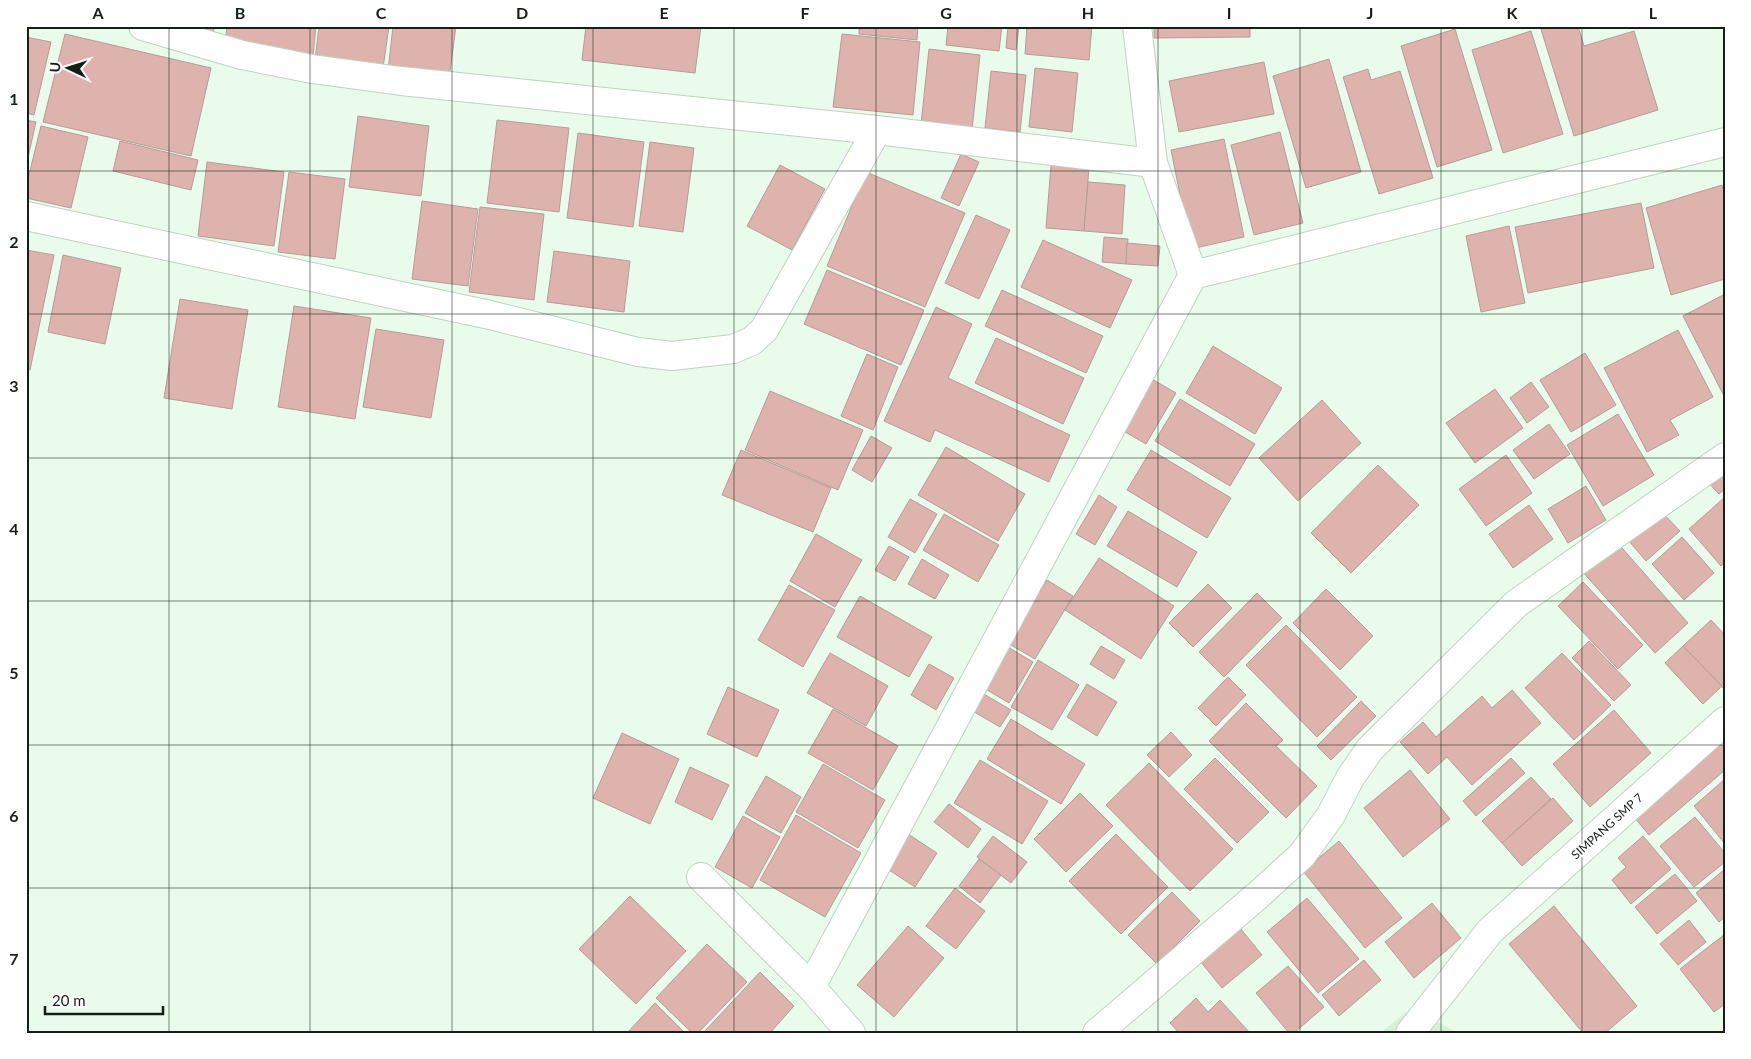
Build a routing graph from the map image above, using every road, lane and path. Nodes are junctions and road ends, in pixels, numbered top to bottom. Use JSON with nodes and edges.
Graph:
{"nodes":[{"id":1,"x":143,"y":26,"type":"edge"},
{"id":2,"x":1137,"y":26,"type":"edge"},
{"id":3,"x":877,"y":130,"type":"junction"},
{"id":4,"x":1725,"y":142,"type":"edge"},
{"id":5,"x":1153,"y":163,"type":"junction"},
{"id":6,"x":26,"y":216,"type":"edge"},
{"id":7,"x":1193,"y":275,"type":"junction"},
{"id":8,"x":1725,"y":457,"type":"edge"},
{"id":9,"x":1725,"y":721,"type":"edge"},
{"id":10,"x":701,"y":877,"type":"dead end"},
{"id":11,"x":811,"y":987,"type":"junction"},
{"id":12,"x":851,"y":1033,"type":"edge"},
{"id":13,"x":1097,"y":1033,"type":"edge"},
{"id":14,"x":1410,"y":1033,"type":"edge"}],
"edges":[{"from":1,"to":3,"type":"street"},
{"from":2,"to":5,"type":"street"},
{"from":3,"to":5,"type":"street"},
{"from":3,"to":6,"type":"street"},
{"from":4,"to":7,"type":"street"},
{"from":5,"to":7,"type":"street"},
{"from":7,"to":11,"type":"street"},
{"from":8,"to":13,"type":"street"},
{"from":9,"to":14,"type":"street","name":"SIMPANG SMP 7"},
{"from":10,"to":11,"type":"street"},
{"from":11,"to":12,"type":"street"}]}
